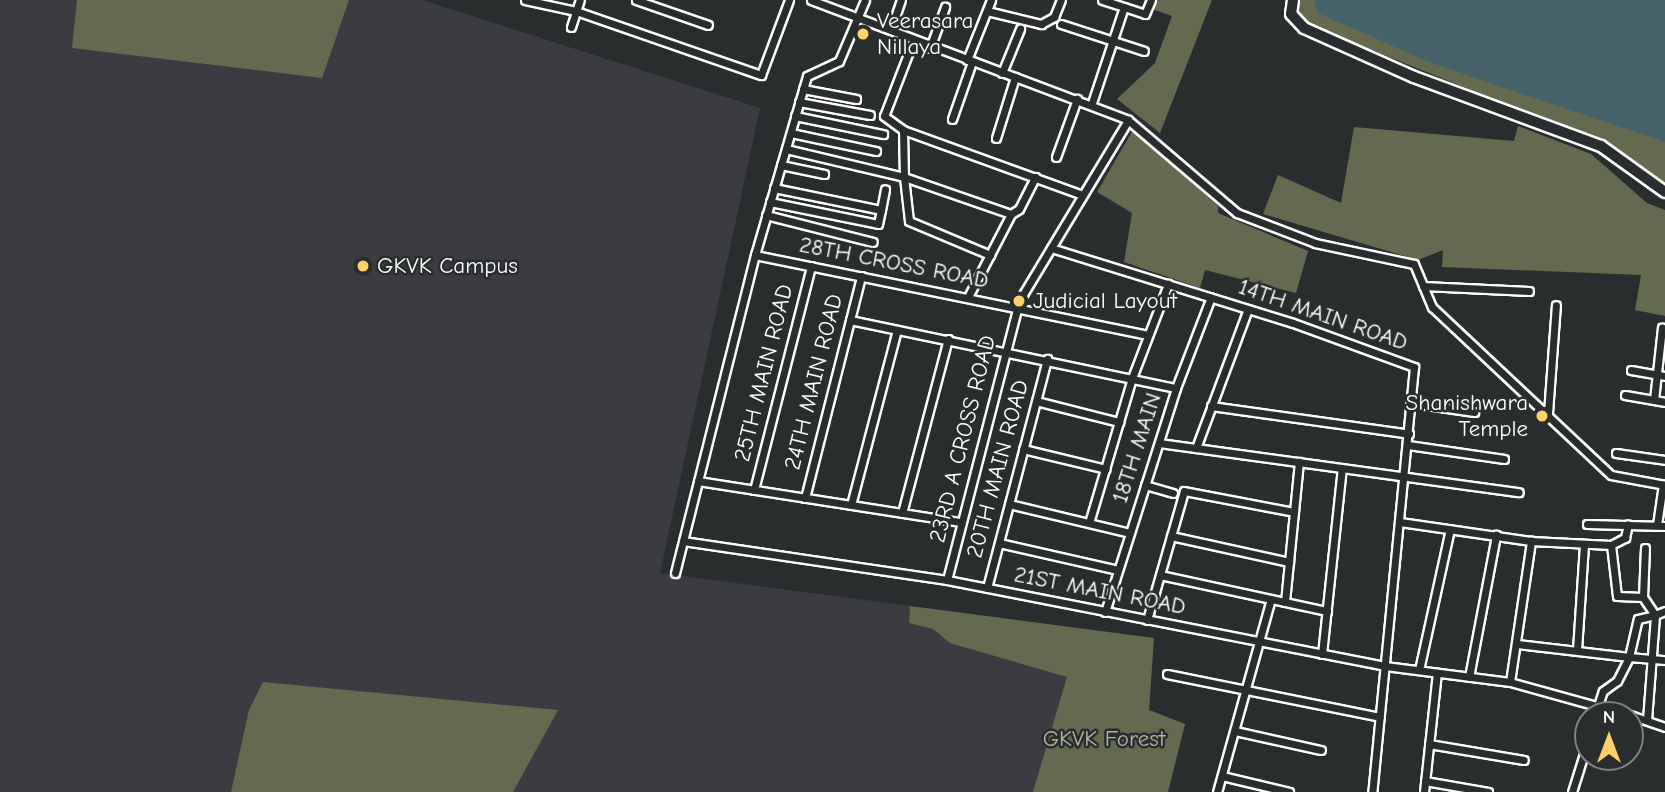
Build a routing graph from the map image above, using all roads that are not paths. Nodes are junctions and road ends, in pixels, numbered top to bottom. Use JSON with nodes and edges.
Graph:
{"nodes":[{"id":1,"x":525,"y":0,"type":"edge"},
{"id":2,"x":580,"y":0,"type":"edge"},
{"id":3,"x":636,"y":0,"type":"edge"},
{"id":4,"x":663,"y":0,"type":"edge"},
{"id":5,"x":789,"y":0,"type":"edge"},
{"id":6,"x":811,"y":0,"type":"edge"},
{"id":7,"x":865,"y":0,"type":"edge"},
{"id":8,"x":901,"y":0,"type":"edge"},
{"id":9,"x":991,"y":0,"type":"edge"},
{"id":10,"x":1061,"y":0,"type":"edge"},
{"id":11,"x":1102,"y":0,"type":"edge"},
{"id":12,"x":1151,"y":0,"type":"edge"},
{"id":13,"x":1293,"y":0,"type":"edge"},
{"id":14,"x":945,"y":7,"type":"dead end"},
{"id":15,"x":1124,"y":7,"type":"junction"},
{"id":16,"x":660,"y":9,"type":"junction"},
{"id":17,"x":576,"y":11,"type":"junction"},
{"id":18,"x":987,"y":11,"type":"junction"},
{"id":19,"x":857,"y":18,"type":"junction"},
{"id":20,"x":894,"y":20,"type":"dead end"},
{"id":21,"x":1061,"y":24,"type":"dead end"},
{"id":22,"x":709,"y":25,"type":"dead end"},
{"id":23,"x":571,"y":27,"type":"dead end"},
{"id":24,"x":1020,"y":29,"type":"dead end"},
{"id":25,"x":913,"y":41,"type":"junction"},
{"id":26,"x":1113,"y":42,"type":"junction"},
{"id":27,"x":930,"y":48,"type":"junction"},
{"id":28,"x":1144,"y":51,"type":"dead end"},
{"id":29,"x":969,"y":61,"type":"junction"},
{"id":30,"x":1002,"y":73,"type":"junction"},
{"id":31,"x":1015,"y":77,"type":"junction"},
{"id":32,"x":803,"y":89,"type":"junction"},
{"id":33,"x":856,"y":99,"type":"dead end"},
{"id":34,"x":1077,"y":99,"type":"junction"},
{"id":35,"x":799,"y":102,"type":"junction"},
{"id":36,"x":1092,"y":103,"type":"junction"},
{"id":37,"x":870,"y":114,"type":"dead end"},
{"id":38,"x":796,"y":116,"type":"junction"},
{"id":39,"x":952,"y":120,"type":"dead end"},
{"id":40,"x":1128,"y":120,"type":"junction"},
{"id":41,"x":903,"y":130,"type":"junction"},
{"id":42,"x":791,"y":133,"type":"junction"},
{"id":43,"x":883,"y":134,"type":"dead end"},
{"id":44,"x":996,"y":138,"type":"dead end"},
{"id":45,"x":786,"y":149,"type":"junction"},
{"id":46,"x":877,"y":151,"type":"dead end"},
{"id":47,"x":1056,"y":157,"type":"dead end"},
{"id":48,"x":781,"y":165,"type":"junction"},
{"id":49,"x":824,"y":174,"type":"dead end"},
{"id":50,"x":904,"y":177,"type":"junction"},
{"id":51,"x":1035,"y":177,"type":"junction"},
{"id":52,"x":774,"y":188,"type":"junction"},
{"id":53,"x":885,"y":189,"type":"dead end"},
{"id":54,"x":1665,"y":192,"type":"edge"},
{"id":55,"x":1083,"y":195,"type":"junction"},
{"id":56,"x":771,"y":202,"type":"junction"},
{"id":57,"x":881,"y":210,"type":"junction"},
{"id":58,"x":1011,"y":214,"type":"junction"},
{"id":59,"x":766,"y":215,"type":"junction"},
{"id":60,"x":873,"y":242,"type":"dead end"},
{"id":61,"x":1051,"y":248,"type":"junction"},
{"id":62,"x":755,"y":255,"type":"junction"},
{"id":63,"x":990,"y":255,"type":"junction"},
{"id":64,"x":811,"y":266,"type":"junction"},
{"id":65,"x":861,"y":276,"type":"junction"},
{"id":66,"x":1168,"y":284,"type":"junction"},
{"id":67,"x":1423,"y":286,"type":"junction"},
{"id":68,"x":1529,"y":291,"type":"dead end"},
{"id":69,"x":968,"y":297,"type":"junction"},
{"id":70,"x":1211,"y":298,"type":"junction"},
{"id":71,"x":1556,"y":305,"type":"dead end"},
{"id":72,"x":1017,"y":307,"type":"junction"},
{"id":73,"x":1248,"y":309,"type":"junction"},
{"id":74,"x":849,"y":320,"type":"junction"},
{"id":75,"x":1662,"y":327,"type":"dead end"},
{"id":76,"x":897,"y":330,"type":"junction"},
{"id":77,"x":1148,"y":335,"type":"junction"},
{"id":78,"x":948,"y":339,"type":"junction"},
{"id":79,"x":1004,"y":350,"type":"junction"},
{"id":80,"x":1047,"y":359,"type":"junction"},
{"id":81,"x":1631,"y":370,"type":"dead end"},
{"id":82,"x":1661,"y":375,"type":"edge"},
{"id":83,"x":1132,"y":378,"type":"junction"},
{"id":84,"x":1176,"y":388,"type":"junction"},
{"id":85,"x":1625,"y":395,"type":"dead end"},
{"id":86,"x":1654,"y":400,"type":"junction"},
{"id":87,"x":1036,"y":401,"type":"junction"},
{"id":88,"x":1665,"y":402,"type":"edge"},
{"id":89,"x":1412,"y":403,"type":"junction"},
{"id":90,"x":1211,"y":406,"type":"junction"},
{"id":91,"x":1474,"y":412,"type":"dead end"},
{"id":92,"x":1548,"y":413,"type":"junction"},
{"id":93,"x":1119,"y":422,"type":"junction"},
{"id":94,"x":1409,"y":434,"type":"junction"},
{"id":95,"x":1159,"y":443,"type":"junction"},
{"id":96,"x":1408,"y":445,"type":"junction"},
{"id":97,"x":1196,"y":448,"type":"junction"},
{"id":98,"x":1023,"y":449,"type":"junction"},
{"id":99,"x":1616,"y":453,"type":"dead end"},
{"id":100,"x":1504,"y":459,"type":"dead end"},
{"id":101,"x":1665,"y":460,"type":"edge"},
{"id":102,"x":1299,"y":462,"type":"junction"},
{"id":103,"x":1342,"y":468,"type":"junction"},
{"id":104,"x":1106,"y":469,"type":"junction"},
{"id":105,"x":1405,"y":476,"type":"junction"},
{"id":106,"x":698,"y":481,"type":"junction"},
{"id":107,"x":1664,"y":484,"type":"edge"},
{"id":108,"x":1145,"y":485,"type":"junction"},
{"id":109,"x":754,"y":490,"type":"junction"},
{"id":110,"x":1519,"y":492,"type":"dead end"},
{"id":111,"x":1174,"y":493,"type":"dead end"},
{"id":112,"x":805,"y":498,"type":"junction"},
{"id":113,"x":1009,"y":503,"type":"junction"},
{"id":114,"x":851,"y":505,"type":"junction"},
{"id":115,"x":1294,"y":512,"type":"junction"},
{"id":116,"x":902,"y":513,"type":"junction"},
{"id":117,"x":961,"y":522,"type":"junction"},
{"id":118,"x":1400,"y":522,"type":"junction"},
{"id":119,"x":1089,"y":523,"type":"junction"},
{"id":120,"x":1587,"y":524,"type":"dead end"},
{"id":121,"x":1628,"y":524,"type":"junction"},
{"id":122,"x":1661,"y":526,"type":"edge"},
{"id":123,"x":1450,"y":529,"type":"junction"},
{"id":124,"x":1130,"y":533,"type":"junction"},
{"id":125,"x":1496,"y":535,"type":"junction"},
{"id":126,"x":1171,"y":536,"type":"junction"},
{"id":127,"x":683,"y":541,"type":"junction"},
{"id":128,"x":1531,"y":541,"type":"junction"},
{"id":129,"x":999,"y":543,"type":"junction"},
{"id":130,"x":1584,"y":544,"type":"junction"},
{"id":131,"x":1611,"y":545,"type":"junction"},
{"id":132,"x":1645,"y":548,"type":"dead end"},
{"id":133,"x":1289,"y":562,"type":"junction"},
{"id":134,"x":1118,"y":570,"type":"junction"},
{"id":135,"x":675,"y":573,"type":"dead end"},
{"id":136,"x":1160,"y":575,"type":"junction"},
{"id":137,"x":947,"y":580,"type":"junction"},
{"id":138,"x":987,"y":588,"type":"junction"},
{"id":139,"x":1643,"y":597,"type":"junction"},
{"id":140,"x":1270,"y":599,"type":"junction"},
{"id":141,"x":1285,"y":602,"type":"junction"},
{"id":142,"x":1327,"y":611,"type":"junction"},
{"id":143,"x":1665,"y":611,"type":"edge"},
{"id":144,"x":1105,"y":612,"type":"junction"},
{"id":145,"x":1655,"y":615,"type":"junction"},
{"id":146,"x":1147,"y":620,"type":"junction"},
{"id":147,"x":1261,"y":643,"type":"junction"},
{"id":148,"x":1517,"y":644,"type":"junction"},
{"id":149,"x":1577,"y":650,"type":"junction"},
{"id":150,"x":1322,"y":654,"type":"junction"},
{"id":151,"x":1629,"y":657,"type":"junction"},
{"id":152,"x":1653,"y":658,"type":"junction"},
{"id":153,"x":1665,"y":660,"type":"edge"},
{"id":154,"x":1385,"y":666,"type":"junction"},
{"id":155,"x":1419,"y":670,"type":"junction"},
{"id":156,"x":1437,"y":673,"type":"junction"},
{"id":157,"x":1167,"y":674,"type":"dead end"},
{"id":158,"x":1469,"y":677,"type":"junction"},
{"id":159,"x":1510,"y":682,"type":"junction"},
{"id":160,"x":1246,"y":693,"type":"junction"},
{"id":161,"x":1600,"y":701,"type":"edge"},
{"id":162,"x":1574,"y":703,"type":"edge"},
{"id":163,"x":1380,"y":717,"type":"junction"},
{"id":164,"x":1644,"y":719,"type":"edge"},
{"id":165,"x":1647,"y":720,"type":"junction"},
{"id":166,"x":1665,"y":727,"type":"edge"},
{"id":167,"x":1235,"y":731,"type":"junction"},
{"id":168,"x":1429,"y":744,"type":"junction"},
{"id":169,"x":1321,"y":750,"type":"dead end"},
{"id":170,"x":1524,"y":760,"type":"dead end"},
{"id":171,"x":1579,"y":771,"type":"edge"},
{"id":172,"x":1222,"y":776,"type":"junction"},
{"id":173,"x":1425,"y":781,"type":"junction"},
{"id":174,"x":1217,"y":792,"type":"edge"},
{"id":175,"x":1289,"y":792,"type":"edge"},
{"id":176,"x":1372,"y":792,"type":"edge"},
{"id":177,"x":1424,"y":792,"type":"edge"},
{"id":178,"x":1488,"y":792,"type":"edge"},
{"id":179,"x":1572,"y":792,"type":"edge"}],
"edges":[{"from":1,"to":17,"type":"street"},
{"from":2,"to":17,"type":"street"},
{"from":3,"to":16,"type":"street"},
{"from":4,"to":16,"type":"street"},
{"from":5,"to":17,"type":"street"},
{"from":6,"to":19,"type":"street"},
{"from":7,"to":19,"type":"street"},
{"from":8,"to":20,"type":"street"},
{"from":9,"to":18,"type":"street"},
{"from":10,"to":18,"type":"street"},
{"from":11,"to":15,"type":"street"},
{"from":12,"to":15,"type":"street"},
{"from":13,"to":54,"type":"street"},
{"from":14,"to":27,"type":"street"},
{"from":15,"to":26,"type":"street"},
{"from":16,"to":22,"type":"street"},
{"from":17,"to":23,"type":"street"},
{"from":18,"to":29,"type":"street"},
{"from":19,"to":25,"type":"street"},
{"from":19,"to":32,"type":"street"},
{"from":21,"to":26,"type":"street"},
{"from":24,"to":30,"type":"street"},
{"from":25,"to":27,"type":"street"},
{"from":25,"to":41,"type":"street"},
{"from":26,"to":28,"type":"street"},
{"from":26,"to":36,"type":"street"},
{"from":27,"to":29,"type":"street"},
{"from":29,"to":30,"type":"street"},
{"from":29,"to":39,"type":"street"},
{"from":30,"to":31,"type":"street"},
{"from":31,"to":34,"type":"street"},
{"from":31,"to":44,"type":"street"},
{"from":32,"to":33,"type":"street"},
{"from":32,"to":35,"type":"street"},
{"from":34,"to":36,"type":"street"},
{"from":34,"to":47,"type":"street"},
{"from":35,"to":37,"type":"street"},
{"from":35,"to":38,"type":"street"},
{"from":36,"to":40,"type":"street"},
{"from":38,"to":42,"type":"street"},
{"from":38,"to":43,"type":"street"},
{"from":40,"to":55,"type":"street","name":"23RD A CROSS ROAD"},
{"from":40,"to":67,"type":"street"},
{"from":41,"to":50,"type":"street"},
{"from":41,"to":51,"type":"street"},
{"from":42,"to":45,"type":"street"},
{"from":42,"to":46,"type":"street"},
{"from":45,"to":48,"type":"street"},
{"from":45,"to":50,"type":"street"},
{"from":48,"to":49,"type":"street"},
{"from":48,"to":52,"type":"street"},
{"from":50,"to":58,"type":"street"},
{"from":50,"to":63,"type":"street"},
{"from":51,"to":55,"type":"street"},
{"from":51,"to":58,"type":"street"},
{"from":52,"to":56,"type":"street"},
{"from":52,"to":57,"type":"street"},
{"from":53,"to":57,"type":"street"},
{"from":55,"to":61,"type":"street","name":"23RD A CROSS ROAD"},
{"from":56,"to":57,"type":"street"},
{"from":56,"to":59,"type":"street"},
{"from":58,"to":63,"type":"street"},
{"from":59,"to":60,"type":"street"},
{"from":59,"to":62,"type":"street"},
{"from":61,"to":66,"type":"street","name":"14TH MAIN ROAD"},
{"from":61,"to":72,"type":"street","name":"23RD A CROSS ROAD"},
{"from":62,"to":64,"type":"street","name":"28TH CROSS ROAD"},
{"from":62,"to":106,"type":"street"},
{"from":63,"to":69,"type":"street"},
{"from":64,"to":65,"type":"street","name":"28TH CROSS ROAD"},
{"from":64,"to":109,"type":"street","name":"25TH MAIN ROAD"},
{"from":65,"to":69,"type":"street","name":"28TH CROSS ROAD"},
{"from":65,"to":74,"type":"street","name":"24TH MAIN ROAD"},
{"from":66,"to":70,"type":"street","name":"14TH MAIN ROAD"},
{"from":66,"to":77,"type":"street"},
{"from":67,"to":68,"type":"street"},
{"from":67,"to":92,"type":"street"},
{"from":69,"to":72,"type":"street","name":"28TH CROSS ROAD"},
{"from":70,"to":73,"type":"street","name":"14TH MAIN ROAD"},
{"from":70,"to":84,"type":"street","name":"18TH MAIN"},
{"from":71,"to":92,"type":"street"},
{"from":72,"to":77,"type":"street","name":"28TH CROSS ROAD"},
{"from":72,"to":79,"type":"street","name":"23RD A CROSS ROAD"},
{"from":73,"to":89,"type":"street","name":"14TH MAIN ROAD"},
{"from":73,"to":90,"type":"street"},
{"from":74,"to":76,"type":"street"},
{"from":74,"to":112,"type":"street","name":"24TH MAIN ROAD"},
{"from":75,"to":82,"type":"street"},
{"from":76,"to":78,"type":"street"},
{"from":76,"to":114,"type":"street"},
{"from":77,"to":83,"type":"street"},
{"from":78,"to":79,"type":"street"},
{"from":78,"to":116,"type":"street"},
{"from":79,"to":80,"type":"street"},
{"from":79,"to":117,"type":"street","name":"23RD A CROSS ROAD"},
{"from":80,"to":83,"type":"street"},
{"from":80,"to":87,"type":"street","name":"20TH MAIN ROAD"},
{"from":81,"to":82,"type":"street"},
{"from":82,"to":86,"type":"street"},
{"from":83,"to":84,"type":"street"},
{"from":83,"to":93,"type":"street"},
{"from":84,"to":95,"type":"street","name":"18TH MAIN"},
{"from":85,"to":86,"type":"street"},
{"from":86,"to":88,"type":"street"},
{"from":87,"to":93,"type":"street"},
{"from":87,"to":98,"type":"street","name":"20TH MAIN ROAD"},
{"from":89,"to":91,"type":"street"},
{"from":89,"to":94,"type":"street","name":"14TH MAIN ROAD"},
{"from":90,"to":94,"type":"street"},
{"from":90,"to":97,"type":"street"},
{"from":92,"to":107,"type":"street"},
{"from":93,"to":104,"type":"street"},
{"from":94,"to":96,"type":"street","name":"14TH MAIN ROAD"},
{"from":95,"to":97,"type":"street"},
{"from":95,"to":108,"type":"street","name":"18TH MAIN"},
{"from":96,"to":100,"type":"street"},
{"from":96,"to":105,"type":"street","name":"14TH MAIN ROAD"},
{"from":97,"to":102,"type":"street"},
{"from":98,"to":104,"type":"street"},
{"from":98,"to":113,"type":"street","name":"20TH MAIN ROAD"},
{"from":99,"to":101,"type":"street"},
{"from":102,"to":103,"type":"street"},
{"from":102,"to":115,"type":"street"},
{"from":103,"to":105,"type":"street"},
{"from":103,"to":142,"type":"street"},
{"from":104,"to":119,"type":"street"},
{"from":105,"to":110,"type":"street"},
{"from":105,"to":118,"type":"street","name":"14TH MAIN ROAD"},
{"from":106,"to":109,"type":"street"},
{"from":106,"to":127,"type":"street"},
{"from":107,"to":122,"type":"street"},
{"from":108,"to":111,"type":"street"},
{"from":108,"to":124,"type":"street","name":"18TH MAIN"},
{"from":109,"to":112,"type":"street"},
{"from":112,"to":114,"type":"street"},
{"from":113,"to":119,"type":"street"},
{"from":113,"to":129,"type":"street","name":"20TH MAIN ROAD"},
{"from":114,"to":116,"type":"street"},
{"from":115,"to":126,"type":"street"},
{"from":115,"to":133,"type":"street"},
{"from":116,"to":117,"type":"street"},
{"from":117,"to":137,"type":"street","name":"23RD A CROSS ROAD"},
{"from":118,"to":123,"type":"street"},
{"from":118,"to":154,"type":"street","name":"14TH MAIN ROAD"},
{"from":119,"to":124,"type":"street"},
{"from":120,"to":121,"type":"street"},
{"from":121,"to":122,"type":"street"},
{"from":121,"to":131,"type":"street"},
{"from":123,"to":125,"type":"street"},
{"from":123,"to":155,"type":"street"},
{"from":124,"to":134,"type":"street","name":"18TH MAIN"},
{"from":125,"to":128,"type":"street"},
{"from":125,"to":158,"type":"street"},
{"from":126,"to":133,"type":"street"},
{"from":126,"to":136,"type":"street"},
{"from":127,"to":135,"type":"street"},
{"from":127,"to":137,"type":"street","name":"21ST MAIN ROAD"},
{"from":128,"to":130,"type":"street"},
{"from":128,"to":148,"type":"street"},
{"from":129,"to":134,"type":"street"},
{"from":129,"to":138,"type":"street","name":"20TH MAIN ROAD"},
{"from":130,"to":131,"type":"street"},
{"from":130,"to":149,"type":"street"},
{"from":131,"to":139,"type":"street"},
{"from":132,"to":139,"type":"street"},
{"from":133,"to":141,"type":"street"},
{"from":134,"to":144,"type":"street","name":"18TH MAIN"},
{"from":136,"to":140,"type":"street"},
{"from":136,"to":146,"type":"street"},
{"from":137,"to":138,"type":"street","name":"21ST MAIN ROAD"},
{"from":138,"to":144,"type":"street","name":"21ST MAIN ROAD"},
{"from":139,"to":145,"type":"street"},
{"from":140,"to":141,"type":"street"},
{"from":140,"to":147,"type":"street"},
{"from":141,"to":142,"type":"street"},
{"from":142,"to":150,"type":"street"},
{"from":143,"to":145,"type":"street"},
{"from":144,"to":146,"type":"street","name":"21ST MAIN ROAD"},
{"from":145,"to":151,"type":"street"},
{"from":145,"to":152,"type":"street"},
{"from":146,"to":147,"type":"street","name":"21ST MAIN ROAD"},
{"from":147,"to":150,"type":"street","name":"21ST MAIN ROAD"},
{"from":147,"to":160,"type":"street"},
{"from":148,"to":149,"type":"street"},
{"from":148,"to":159,"type":"street"},
{"from":149,"to":151,"type":"street"},
{"from":150,"to":154,"type":"street","name":"21ST MAIN ROAD"},
{"from":151,"to":152,"type":"street"},
{"from":151,"to":161,"type":"street"},
{"from":152,"to":153,"type":"street"},
{"from":152,"to":165,"type":"street"},
{"from":154,"to":155,"type":"street","name":"21ST MAIN ROAD"},
{"from":154,"to":163,"type":"street","name":"14TH MAIN ROAD"},
{"from":155,"to":156,"type":"street","name":"21ST MAIN ROAD"},
{"from":156,"to":158,"type":"street","name":"21ST MAIN ROAD"},
{"from":156,"to":168,"type":"street"},
{"from":157,"to":160,"type":"street"},
{"from":158,"to":159,"type":"street","name":"21ST MAIN ROAD"},
{"from":159,"to":162,"type":"street","name":"21ST MAIN ROAD"},
{"from":160,"to":163,"type":"street"},
{"from":160,"to":167,"type":"street"},
{"from":163,"to":176,"type":"street","name":"14TH MAIN ROAD"},
{"from":164,"to":165,"type":"street","name":"21ST MAIN ROAD"},
{"from":165,"to":166,"type":"street","name":"21ST MAIN ROAD"},
{"from":167,"to":169,"type":"street"},
{"from":167,"to":172,"type":"street"},
{"from":168,"to":170,"type":"street"},
{"from":168,"to":173,"type":"street"},
{"from":171,"to":179,"type":"street"},
{"from":172,"to":174,"type":"street"},
{"from":172,"to":175,"type":"street"},
{"from":173,"to":177,"type":"street"},
{"from":173,"to":178,"type":"street"}]}
